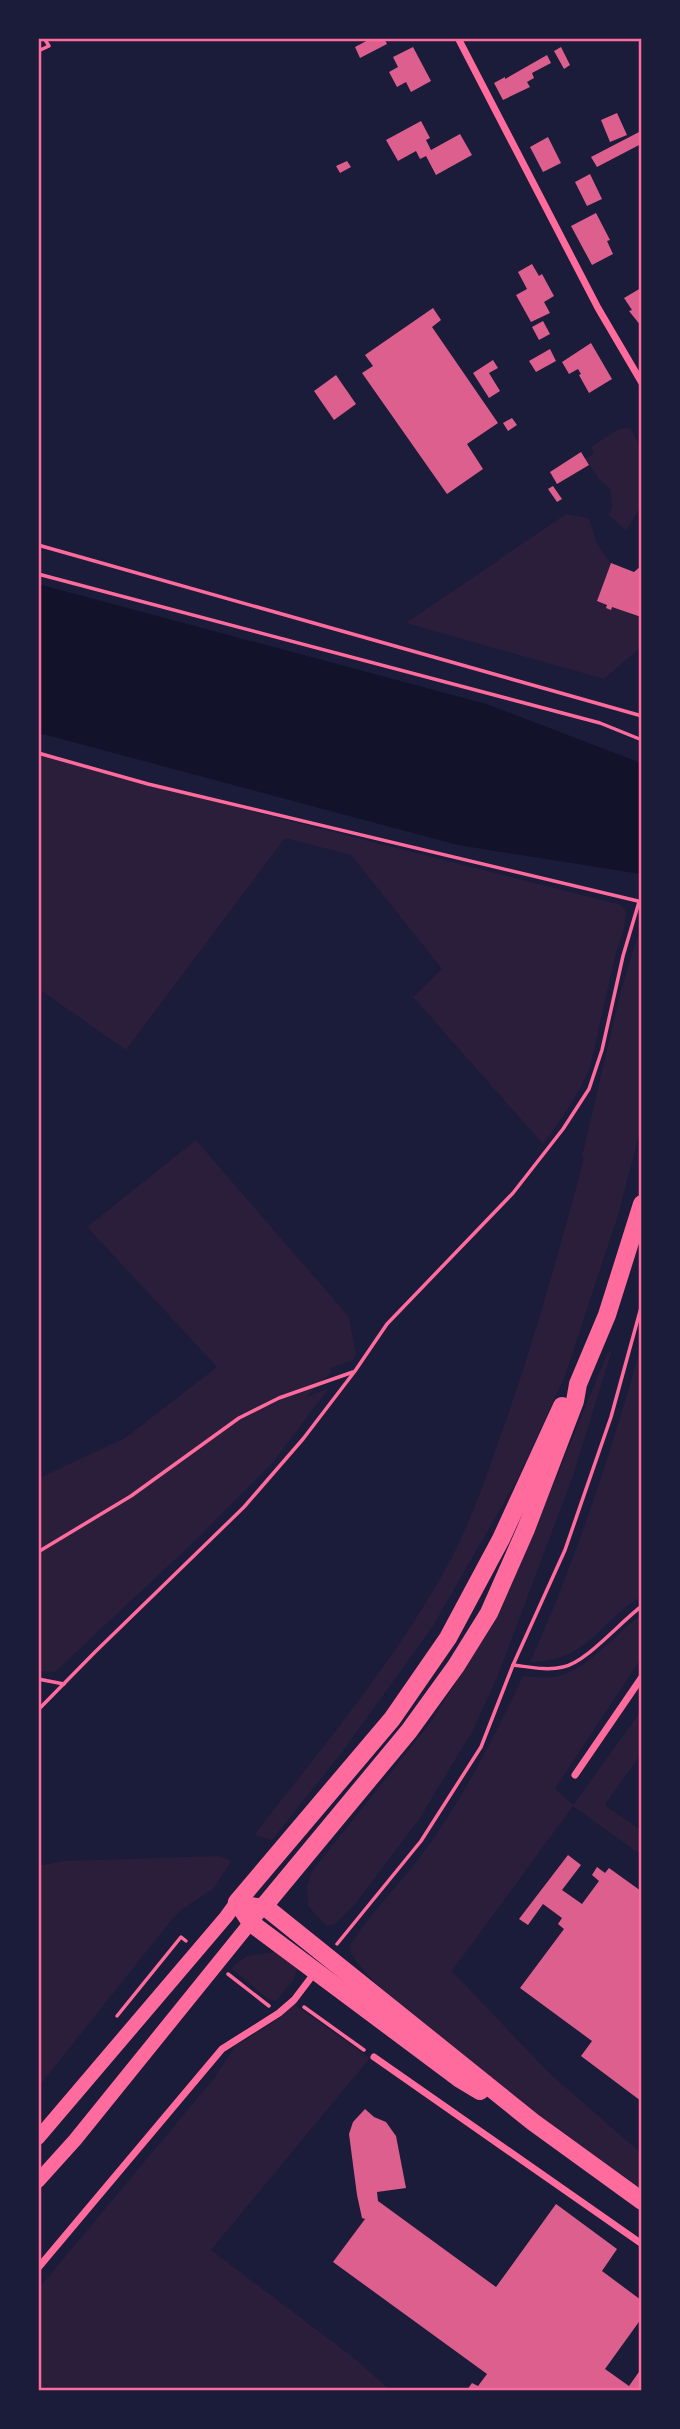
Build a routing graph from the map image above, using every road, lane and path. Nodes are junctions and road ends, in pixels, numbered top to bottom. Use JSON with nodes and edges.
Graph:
{"nodes":[{"id":1,"x":44,"y":38,"type":"edge"},
{"id":2,"x":458,"y":38,"type":"edge"},
{"id":3,"x":38,"y":51,"type":"edge"},
{"id":4,"x":642,"y":383,"type":"edge"},
{"id":5,"x":38,"y":545,"type":"edge"},
{"id":6,"x":38,"y":574,"type":"edge"},
{"id":7,"x":642,"y":716,"type":"edge"},
{"id":8,"x":642,"y":740,"type":"edge"},
{"id":9,"x":38,"y":752,"type":"edge"},
{"id":10,"x":640,"y":902,"type":"edge"},
{"id":11,"x":642,"y":1204,"type":"edge"},
{"id":12,"x":642,"y":1304,"type":"edge"},
{"id":13,"x":355,"y":1371,"type":"junction"},
{"id":14,"x":578,"y":1384,"type":"junction"},
{"id":15,"x":38,"y":1552,"type":"edge"},
{"id":16,"x":642,"y":1606,"type":"edge"},
{"id":17,"x":513,"y":1665,"type":"junction"},
{"id":18,"x":642,"y":1676,"type":"edge"},
{"id":19,"x":38,"y":1679,"type":"edge"},
{"id":20,"x":64,"y":1684,"type":"junction"},
{"id":21,"x":38,"y":1710,"type":"edge"},
{"id":22,"x":575,"y":1775,"type":"dead end"},
{"id":23,"x":237,"y":1902,"type":"junction"},
{"id":24,"x":264,"y":1906,"type":"junction"},
{"id":25,"x":251,"y":1923,"type":"junction"},
{"id":26,"x":327,"y":1956,"type":"junction"},
{"id":27,"x":316,"y":1972,"type":"junction"},
{"id":28,"x":294,"y":2000,"type":"junction"},
{"id":29,"x":374,"y":2057,"type":"joint"},
{"id":30,"x":533,"y":2122,"type":"junction"},
{"id":31,"x":38,"y":2138,"type":"edge"},
{"id":32,"x":38,"y":2181,"type":"edge"},
{"id":33,"x":642,"y":2201,"type":"edge"},
{"id":34,"x":642,"y":2244,"type":"edge"},
{"id":35,"x":38,"y":2268,"type":"edge"}],
"edges":[{"from":1,"to":3,"type":"path"},
{"from":2,"to":4,"type":"street"},
{"from":5,"to":7,"type":"path"},
{"from":6,"to":8,"type":"path"},
{"from":9,"to":10,"type":"path"},
{"from":10,"to":13,"type":"path"},
{"from":11,"to":14,"type":"main road"},
{"from":12,"to":17,"type":"path"},
{"from":13,"to":15,"type":"path"},
{"from":13,"to":20,"type":"path"},
{"from":14,"to":23,"type":"main road"},
{"from":14,"to":24,"type":"main road"},
{"from":16,"to":17,"type":"path"},
{"from":17,"to":26,"type":"path"},
{"from":18,"to":22,"type":"street"},
{"from":19,"to":20,"type":"path"},
{"from":20,"to":21,"type":"path"},
{"from":23,"to":24,"type":"main road"},
{"from":23,"to":25,"type":"main road"},
{"from":23,"to":31,"type":"main road"},
{"from":24,"to":25,"type":"main road"},
{"from":24,"to":26,"type":"main road"},
{"from":25,"to":27,"type":"main road"},
{"from":25,"to":32,"type":"main road"},
{"from":26,"to":27,"type":"street"},
{"from":26,"to":30,"type":"main road"},
{"from":27,"to":28,"type":"street"},
{"from":27,"to":30,"type":"main road"},
{"from":28,"to":29,"type":"path"},
{"from":28,"to":35,"type":"street"},
{"from":29,"to":34,"type":"street"},
{"from":30,"to":33,"type":"main road"}]}
